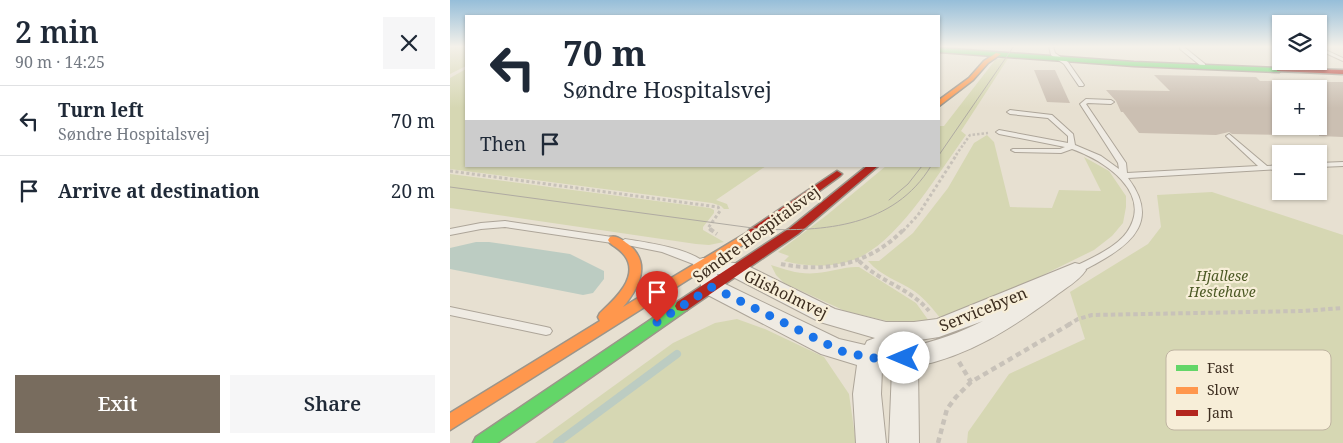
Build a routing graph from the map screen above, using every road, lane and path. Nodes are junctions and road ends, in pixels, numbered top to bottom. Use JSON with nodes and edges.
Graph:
{"nodes":[{"id":1,"x":962,"y":67,"type":"edge"},
{"id":2,"x":983,"y":67,"type":"edge"},
{"id":3,"x":1070,"y":67,"type":"edge"},
{"id":4,"x":1219,"y":67,"type":"edge"},
{"id":5,"x":1343,"y":72,"type":"edge"},
{"id":6,"x":956,"y":76,"type":"dead end"},
{"id":7,"x":1082,"y":85,"type":"dead end"},
{"id":8,"x":940,"y":102,"type":"edge"},
{"id":9,"x":940,"y":102,"type":"edge"},
{"id":10,"x":1111,"y":102,"type":"dead end"},
{"id":11,"x":940,"y":103,"type":"edge"},
{"id":12,"x":1010,"y":112,"type":"dead end"},
{"id":13,"x":999,"y":132,"type":"joint"},
{"id":14,"x":1229,"y":136,"type":"dead end"},
{"id":15,"x":1072,"y":146,"type":"junction"},
{"id":16,"x":1015,"y":150,"type":"dead end"},
{"id":17,"x":1343,"y":164,"type":"edge"},
{"id":18,"x":1327,"y":165,"type":"edge"},
{"id":19,"x":847,"y":167,"type":"edge"},
{"id":20,"x":872,"y":167,"type":"edge"},
{"id":21,"x":1264,"y":168,"type":"junction"},
{"id":22,"x":1272,"y":168,"type":"edge"},
{"id":23,"x":450,"y":171,"type":"edge"},
{"id":24,"x":1123,"y":176,"type":"junction"},
{"id":25,"x":450,"y":232,"type":"edge"},
{"id":26,"x":614,"y":240,"type":"junction"},
{"id":27,"x":737,"y":244,"type":"junction"},
{"id":28,"x":760,"y":255,"type":"junction"},
{"id":29,"x":738,"y":270,"type":"junction"},
{"id":30,"x":1075,"y":270,"type":"junction"},
{"id":31,"x":708,"y":276,"type":"junction"},
{"id":32,"x":1343,"y":308,"type":"edge"},
{"id":33,"x":450,"y":311,"type":"edge"},
{"id":34,"x":546,"y":331,"type":"dead end"},
{"id":35,"x":886,"y":332,"type":"junction"},
{"id":36,"x":579,"y":343,"type":"junction"},
{"id":37,"x":871,"y":358,"type":"junction"},
{"id":38,"x":904,"y":358,"type":"junction"},
{"id":39,"x":450,"y":422,"type":"edge"},
{"id":40,"x":482,"y":443,"type":"edge"},
{"id":41,"x":871,"y":443,"type":"edge"},
{"id":42,"x":904,"y":443,"type":"edge"},
{"id":43,"x":938,"y":443,"type":"edge"}],
"edges":[{"from":1,"to":8,"type":"street"},
{"from":2,"to":11,"type":"street"},
{"from":3,"to":7,"type":"lane"},
{"from":4,"to":5,"type":"street"},
{"from":6,"to":9,"type":"street"},
{"from":10,"to":24,"type":"lane"},
{"from":12,"to":15,"type":"lane"},
{"from":13,"to":15,"type":"lane","name":"Servicebyen"},
{"from":13,"to":28,"type":"path"},
{"from":14,"to":21,"type":"lane"},
{"from":15,"to":16,"type":"lane"},
{"from":15,"to":24,"type":"lane","name":"Servicebyen"},
{"from":17,"to":18,"type":"lane"},
{"from":19,"to":27,"type":"street","name":"Søndre Hospitalsvej"},
{"from":20,"to":28,"type":"street","name":"Søndre Hospitalsvej"},
{"from":21,"to":22,"type":"lane"},
{"from":21,"to":24,"type":"lane"},
{"from":23,"to":27,"type":"path"},
{"from":24,"to":30,"type":"lane","name":"Servicebyen"},
{"from":25,"to":26,"type":"lane","name":"Søndre Hospitalsvej"},
{"from":26,"to":31,"type":"lane","name":"Søndre Hospitalsvej"},
{"from":26,"to":36,"type":"street"},
{"from":27,"to":31,"type":"street","name":"Søndre Hospitalsvej"},
{"from":28,"to":29,"type":"street","name":"Søndre Hospitalsvej"},
{"from":29,"to":31,"type":"street","name":"Glisholmvej"},
{"from":29,"to":35,"type":"street","name":"Glisholmvej"},
{"from":30,"to":35,"type":"street","name":"Servicebyen"},
{"from":30,"to":38,"type":"street","name":"Servicebyen"},
{"from":31,"to":36,"type":"street","name":"Søndre Hospitalsvej"},
{"from":31,"to":37,"type":"street","name":"Glisholmvej"},
{"from":31,"to":40,"type":"street","name":"Søndre Hospitalsvej"},
{"from":32,"to":43,"type":"path"},
{"from":33,"to":34,"type":"lane"},
{"from":35,"to":37,"type":"street"},
{"from":35,"to":38,"type":"street"},
{"from":36,"to":39,"type":"street","name":"Søndre Hospitalsvej"},
{"from":37,"to":38,"type":"street","name":"Glisholmvej"},
{"from":37,"to":41,"type":"street"},
{"from":38,"to":42,"type":"street"}]}
